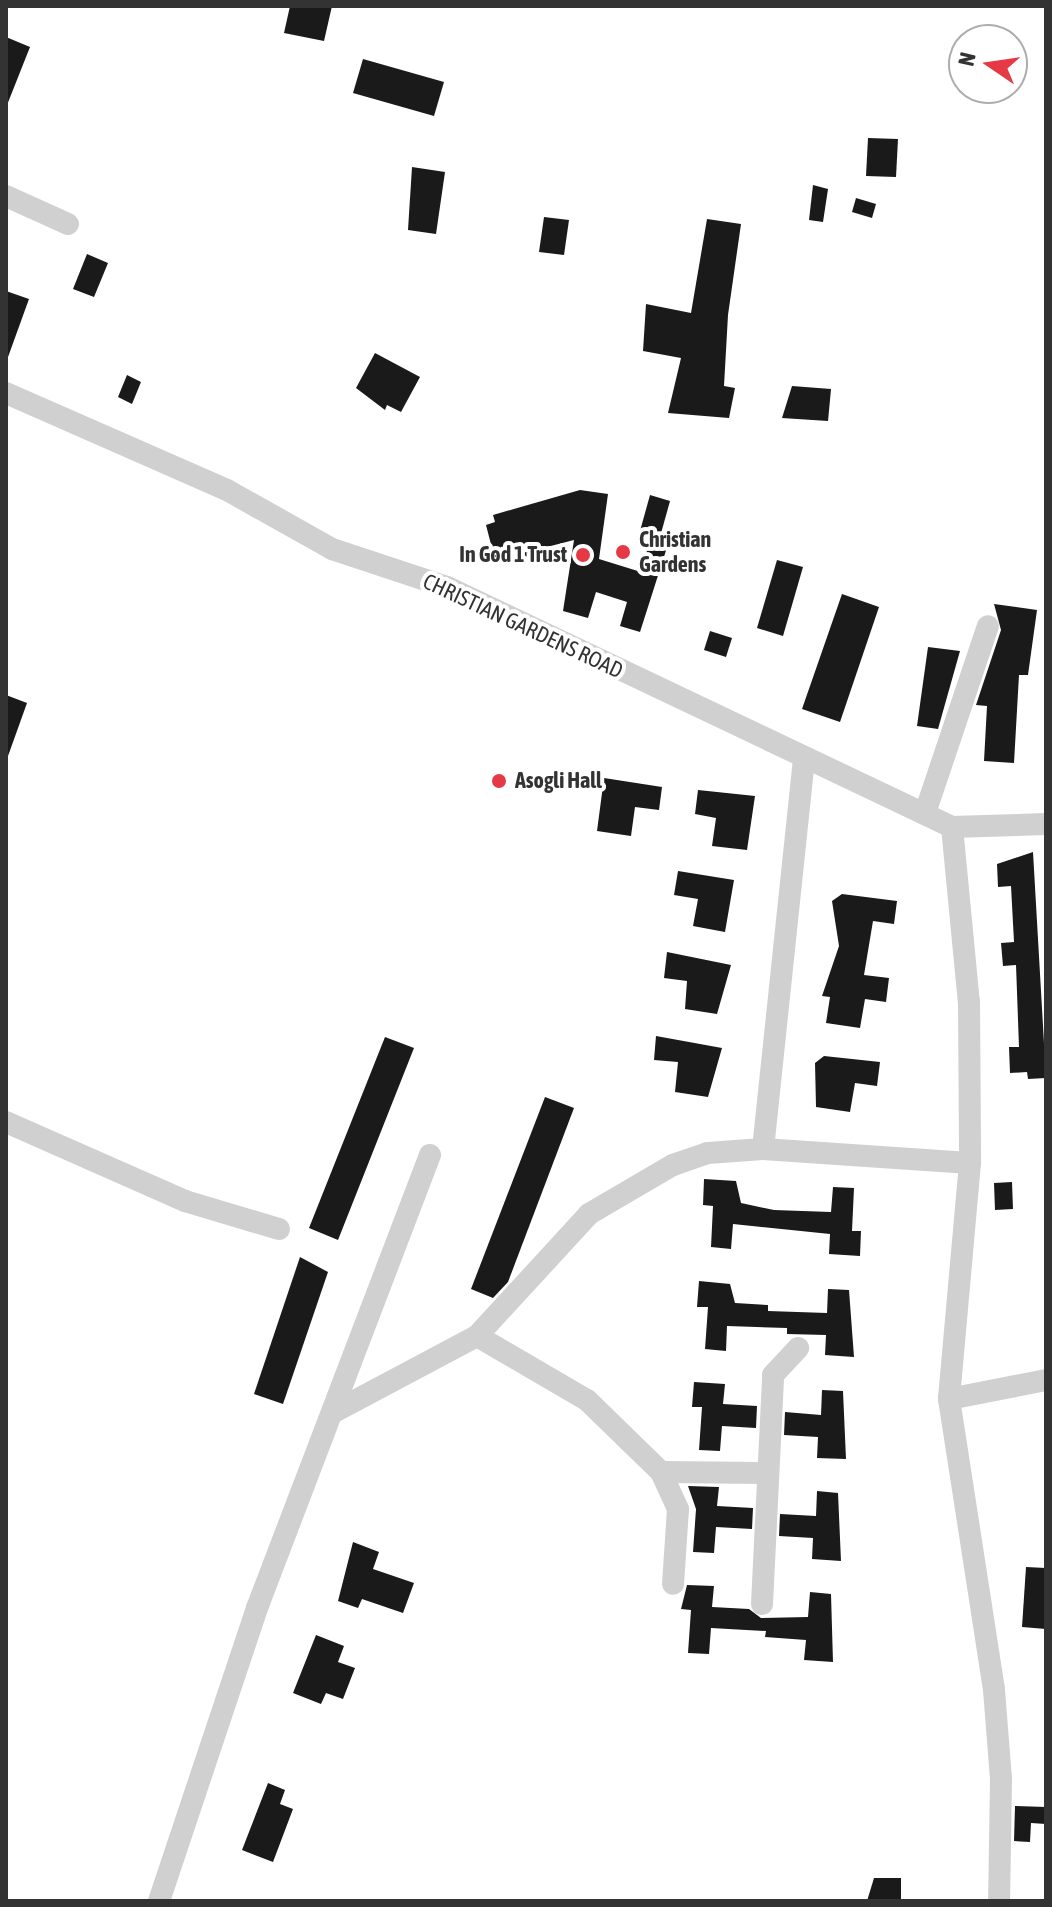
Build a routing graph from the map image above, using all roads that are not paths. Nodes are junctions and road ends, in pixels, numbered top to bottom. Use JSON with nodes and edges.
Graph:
{"nodes":[{"id":1,"x":6,"y":196,"type":"edge"},
{"id":2,"x":68,"y":224,"type":"dead end"},
{"id":3,"x":6,"y":393,"type":"edge"},
{"id":4,"x":988,"y":626,"type":"dead end"},
{"id":5,"x":804,"y":760,"type":"junction"},
{"id":6,"x":925,"y":813,"type":"junction"},
{"id":7,"x":1046,"y":824,"type":"edge"},
{"id":8,"x":952,"y":827,"type":"junction"},
{"id":9,"x":6,"y":1122,"type":"edge"},
{"id":10,"x":763,"y":1149,"type":"junction"},
{"id":11,"x":430,"y":1155,"type":"dead end"},
{"id":12,"x":970,"y":1163,"type":"junction"},
{"id":13,"x":279,"y":1229,"type":"dead end"},
{"id":14,"x":477,"y":1336,"type":"junction"},
{"id":15,"x":798,"y":1348,"type":"dead end"},
{"id":16,"x":1046,"y":1380,"type":"edge"},
{"id":17,"x":949,"y":1399,"type":"junction"},
{"id":18,"x":332,"y":1413,"type":"junction"},
{"id":19,"x":661,"y":1472,"type":"junction"},
{"id":20,"x":768,"y":1473,"type":"junction"},
{"id":21,"x":673,"y":1584,"type":"dead end"},
{"id":22,"x":762,"y":1604,"type":"dead end"},
{"id":23,"x":159,"y":1901,"type":"edge"},
{"id":24,"x":999,"y":1901,"type":"edge"}],
"edges":[{"from":1,"to":2,"type":"street"},
{"from":3,"to":5,"type":"street","name":"CHRISTIAN GARDENS ROAD"},
{"from":4,"to":6,"type":"street"},
{"from":5,"to":6,"type":"street","name":"CHRISTIAN GARDENS ROAD"},
{"from":5,"to":10,"type":"street"},
{"from":6,"to":8,"type":"street","name":"CHRISTIAN GARDENS ROAD"},
{"from":7,"to":8,"type":"street","name":"CHRISTIAN GARDENS ROAD"},
{"from":8,"to":12,"type":"street"},
{"from":9,"to":13,"type":"street"},
{"from":10,"to":12,"type":"street"},
{"from":10,"to":14,"type":"street"},
{"from":11,"to":18,"type":"street"},
{"from":12,"to":17,"type":"street"},
{"from":14,"to":18,"type":"street"},
{"from":14,"to":19,"type":"street"},
{"from":15,"to":20,"type":"street"},
{"from":16,"to":17,"type":"street"},
{"from":17,"to":24,"type":"street"},
{"from":18,"to":23,"type":"street"},
{"from":19,"to":20,"type":"street"},
{"from":19,"to":21,"type":"street"},
{"from":20,"to":22,"type":"street"}]}
